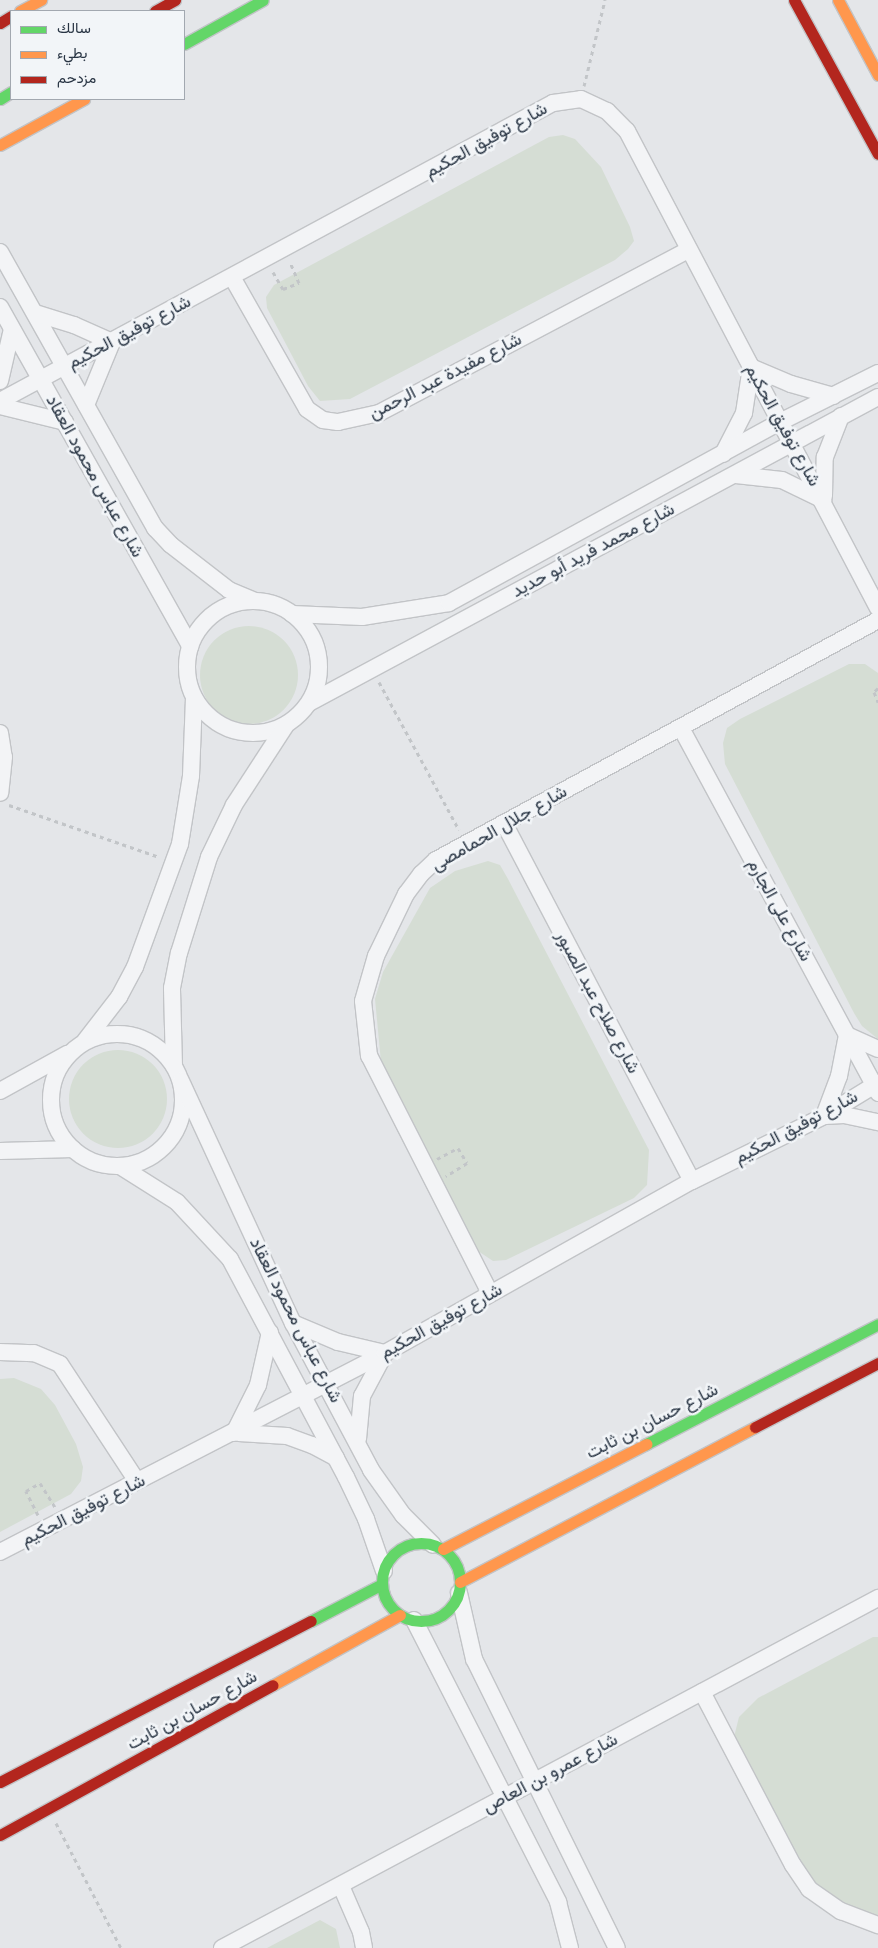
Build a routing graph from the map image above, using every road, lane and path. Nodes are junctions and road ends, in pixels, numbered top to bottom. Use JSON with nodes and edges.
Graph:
{"nodes":[{"id":1,"x":41,"y":0,"type":"edge"},
{"id":2,"x":176,"y":0,"type":"edge"},
{"id":3,"x":263,"y":0,"type":"edge"},
{"id":4,"x":605,"y":0,"type":"edge"},
{"id":5,"x":794,"y":0,"type":"edge"},
{"id":6,"x":838,"y":0,"type":"edge"},
{"id":7,"x":22,"y":10,"type":"edge"},
{"id":8,"x":158,"y":10,"type":"edge"},
{"id":9,"x":185,"y":43,"type":"edge"},
{"id":10,"x":878,"y":75,"type":"edge"},
{"id":11,"x":581,"y":99,"type":"junction"},
{"id":12,"x":82,"y":100,"type":"edge"},
{"id":13,"x":0,"y":145,"type":"edge"},
{"id":14,"x":878,"y":154,"type":"edge"},
{"id":15,"x":688,"y":250,"type":"junction"},
{"id":16,"x":284,"y":251,"type":"junction"},
{"id":17,"x":0,"y":252,"type":"edge"},
{"id":18,"x":267,"y":260,"type":"junction"},
{"id":19,"x":232,"y":277,"type":"junction"},
{"id":20,"x":0,"y":306,"type":"edge"},
{"id":21,"x":34,"y":313,"type":"junction"},
{"id":22,"x":12,"y":329,"type":"junction"},
{"id":23,"x":112,"y":342,"type":"junction"},
{"id":24,"x":64,"y":367,"type":"junction"},
{"id":25,"x":751,"y":367,"type":"junction"},
{"id":26,"x":878,"y":373,"type":"edge"},
{"id":27,"x":40,"y":378,"type":"junction"},
{"id":28,"x":0,"y":381,"type":"edge"},
{"id":29,"x":833,"y":396,"type":"junction"},
{"id":30,"x":878,"y":397,"type":"edge"},
{"id":31,"x":0,"y":401,"type":"edge"},
{"id":32,"x":86,"y":405,"type":"junction"},
{"id":33,"x":0,"y":406,"type":"edge"},
{"id":34,"x":841,"y":416,"type":"junction"},
{"id":35,"x":782,"y":421,"type":"junction"},
{"id":36,"x":66,"y":422,"type":"junction"},
{"id":37,"x":793,"y":443,"type":"junction"},
{"id":38,"x":723,"y":455,"type":"junction"},
{"id":39,"x":736,"y":475,"type":"junction"},
{"id":40,"x":824,"y":501,"type":"junction"},
{"id":41,"x":255,"y":601,"type":"junction"},
{"id":42,"x":878,"y":608,"type":"edge"},
{"id":43,"x":292,"y":614,"type":"junction"},
{"id":44,"x":878,"y":620,"type":"edge"},
{"id":45,"x":190,"y":646,"type":"junction"},
{"id":46,"x":371,"y":667,"type":"junction"},
{"id":47,"x":878,"y":688,"type":"edge"},
{"id":48,"x":194,"y":698,"type":"junction"},
{"id":49,"x":878,"y":702,"type":"edge"},
{"id":50,"x":309,"y":703,"type":"junction"},
{"id":51,"x":286,"y":725,"type":"junction"},
{"id":52,"x":681,"y":728,"type":"junction"},
{"id":53,"x":0,"y":733,"type":"edge"},
{"id":54,"x":0,"y":793,"type":"edge"},
{"id":55,"x":0,"y":802,"type":"edge"},
{"id":56,"x":504,"y":823,"type":"junction"},
{"id":57,"x":466,"y":844,"type":"junction"},
{"id":58,"x":174,"y":862,"type":"junction"},
{"id":59,"x":847,"y":1035,"type":"junction"},
{"id":60,"x":77,"y":1048,"type":"junction"},
{"id":61,"x":878,"y":1049,"type":"edge"},
{"id":62,"x":178,"y":1074,"type":"junction"},
{"id":63,"x":877,"y":1087,"type":"edge"},
{"id":64,"x":0,"y":1091,"type":"edge"},
{"id":65,"x":824,"y":1116,"type":"junction"},
{"id":66,"x":878,"y":1122,"type":"edge"},
{"id":67,"x":73,"y":1150,"type":"junction"},
{"id":68,"x":0,"y":1151,"type":"edge"},
{"id":69,"x":120,"y":1166,"type":"junction"},
{"id":70,"x":424,"y":1167,"type":"junction"},
{"id":71,"x":692,"y":1181,"type":"junction"},
{"id":72,"x":432,"y":1184,"type":"junction"},
{"id":73,"x":490,"y":1293,"type":"junction"},
{"id":74,"x":293,"y":1322,"type":"junction"},
{"id":75,"x":878,"y":1324,"type":"edge"},
{"id":76,"x":270,"y":1332,"type":"junction"},
{"id":77,"x":0,"y":1352,"type":"edge"},
{"id":78,"x":385,"y":1352,"type":"junction"},
{"id":79,"x":878,"y":1363,"type":"edge"},
{"id":80,"x":328,"y":1383,"type":"junction"},
{"id":81,"x":303,"y":1395,"type":"junction"},
{"id":82,"x":234,"y":1433,"type":"junction"},
{"id":83,"x":358,"y":1445,"type":"junction"},
{"id":84,"x":336,"y":1458,"type":"junction"},
{"id":85,"x":137,"y":1481,"type":"junction"},
{"id":86,"x":62,"y":1521,"type":"junction"},
{"id":87,"x":45,"y":1530,"type":"junction"},
{"id":88,"x":438,"y":1547,"type":"junction"},
{"id":89,"x":0,"y":1552,"type":"edge"},
{"id":90,"x":383,"y":1578,"type":"junction"},
{"id":91,"x":459,"y":1587,"type":"junction"},
{"id":92,"x":878,"y":1598,"type":"edge"},
{"id":93,"x":407,"y":1617,"type":"junction"},
{"id":94,"x":702,"y":1692,"type":"junction"},
{"id":95,"x":535,"y":1781,"type":"junction"},
{"id":96,"x":0,"y":1782,"type":"edge"},
{"id":97,"x":505,"y":1798,"type":"junction"},
{"id":98,"x":49,"y":1809,"type":"junction"},
{"id":99,"x":0,"y":1835,"type":"edge"},
{"id":100,"x":341,"y":1886,"type":"junction"},
{"id":101,"x":878,"y":1925,"type":"edge"},
{"id":102,"x":121,"y":1948,"type":"edge"},
{"id":103,"x":222,"y":1948,"type":"edge"},
{"id":104,"x":364,"y":1948,"type":"edge"},
{"id":105,"x":570,"y":1948,"type":"edge"},
{"id":106,"x":617,"y":1948,"type":"edge"}],
"edges":[{"from":1,"to":7,"type":"street"},
{"from":2,"to":8,"type":"street"},
{"from":3,"to":9,"type":"street"},
{"from":4,"to":11,"type":"path"},
{"from":5,"to":14,"type":"street"},
{"from":6,"to":10,"type":"street"},
{"from":11,"to":15,"type":"street","name":"شارع توفيق الحكيم"},
{"from":11,"to":16,"type":"street","name":"شارع توفيق الحكيم"},
{"from":12,"to":13,"type":"street"},
{"from":15,"to":19,"type":"street","name":"شارع مفيدة عبد الرحمن"},
{"from":15,"to":25,"type":"street","name":"شارع توفيق الحكيم"},
{"from":16,"to":18,"type":"street","name":"شارع توفيق الحكيم"},
{"from":16,"to":18,"type":"path"},
{"from":17,"to":21,"type":"street","name":"شارع عباس محمود العقاد"},
{"from":18,"to":19,"type":"street","name":"شارع توفيق الحكيم"},
{"from":19,"to":23,"type":"street","name":"شارع توفيق الحكيم"},
{"from":20,"to":22,"type":"street","name":"شارع عباس محمود العقاد"},
{"from":21,"to":23,"type":"street"},
{"from":21,"to":24,"type":"street","name":"شارع عباس محمود العقاد"},
{"from":22,"to":27,"type":"street","name":"شارع عباس محمود العقاد"},
{"from":22,"to":28,"type":"street"},
{"from":23,"to":24,"type":"street","name":"شارع توفيق الحكيم"},
{"from":23,"to":32,"type":"street"},
{"from":24,"to":27,"type":"street","name":"شارع توفيق الحكيم"},
{"from":24,"to":32,"type":"street","name":"شارع عباس محمود العقاد"},
{"from":25,"to":29,"type":"street"},
{"from":25,"to":35,"type":"street","name":"شارع توفيق الحكيم"},
{"from":25,"to":38,"type":"street"},
{"from":26,"to":29,"type":"street","name":"شارع محمد فريد أبو حديد"},
{"from":27,"to":31,"type":"street","name":"شارع توفيق الحكيم"},
{"from":27,"to":36,"type":"street","name":"شارع عباس محمود العقاد"},
{"from":29,"to":35,"type":"street","name":"شارع محمد فريد أبو حديد"},
{"from":30,"to":34,"type":"street","name":"شارع محمد فريد أبو حديد"},
{"from":32,"to":41,"type":"street","name":"شارع عباس محمود العقاد"},
{"from":33,"to":36,"type":"street"},
{"from":34,"to":37,"type":"street","name":"شارع محمد فريد أبو حديد"},
{"from":34,"to":40,"type":"street"},
{"from":35,"to":37,"type":"street","name":"شارع توفيق الحكيم"},
{"from":35,"to":38,"type":"street","name":"شارع محمد فريد أبو حديد"},
{"from":36,"to":45,"type":"street","name":"شارع عباس محمود العقاد"},
{"from":37,"to":39,"type":"street","name":"شارع محمد فريد أبو حديد"},
{"from":37,"to":40,"type":"street","name":"شارع توفيق الحكيم"},
{"from":38,"to":43,"type":"street","name":"شارع محمد فريد أبو حديد"},
{"from":39,"to":40,"type":"street"},
{"from":39,"to":46,"type":"street","name":"شارع محمد فريد أبو حديد"},
{"from":40,"to":42,"type":"street","name":"شارع توفيق الحكيم"},
{"from":41,"to":43,"type":"street"},
{"from":41,"to":45,"type":"street"},
{"from":43,"to":50,"type":"street"},
{"from":44,"to":52,"type":"street","name":"شارع جلال الحمامصى"},
{"from":45,"to":48,"type":"street"},
{"from":46,"to":50,"type":"street","name":"شارع محمد فريد أبو حديد"},
{"from":46,"to":57,"type":"path"},
{"from":47,"to":49,"type":"path"},
{"from":48,"to":51,"type":"street"},
{"from":48,"to":58,"type":"street"},
{"from":50,"to":51,"type":"street"},
{"from":51,"to":62,"type":"street","name":"شارع عباس محمود العقاد"},
{"from":52,"to":56,"type":"street","name":"شارع جلال الحمامصى"},
{"from":52,"to":59,"type":"street","name":"شارع على الجارم"},
{"from":53,"to":54,"type":"street"},
{"from":55,"to":58,"type":"path"},
{"from":56,"to":57,"type":"street","name":"شارع جلال الحمامصى"},
{"from":56,"to":71,"type":"street","name":"شارع صلاح عبد الصبور"},
{"from":57,"to":70,"type":"street","name":"شارع جلال الحمامصى"},
{"from":58,"to":60,"type":"street"},
{"from":59,"to":61,"type":"street"},
{"from":59,"to":63,"type":"street","name":"شارع على الجارم"},
{"from":59,"to":65,"type":"street"},
{"from":60,"to":62,"type":"street"},
{"from":60,"to":64,"type":"street"},
{"from":60,"to":67,"type":"street"},
{"from":62,"to":69,"type":"street"},
{"from":62,"to":74,"type":"street","name":"شارع عباس محمود العقاد"},
{"from":63,"to":65,"type":"street","name":"شارع توفيق الحكيم"},
{"from":65,"to":66,"type":"street"},
{"from":65,"to":71,"type":"street","name":"شارع توفيق الحكيم"},
{"from":67,"to":68,"type":"street"},
{"from":67,"to":69,"type":"street"},
{"from":69,"to":76,"type":"street","name":"شارع عباس محمود العقاد"},
{"from":70,"to":72,"type":"street","name":"شارع جلال الحمامصى"},
{"from":70,"to":72,"type":"path"},
{"from":71,"to":73,"type":"street","name":"شارع توفيق الحكيم"},
{"from":72,"to":73,"type":"street","name":"شارع جلال الحمامصى"},
{"from":73,"to":78,"type":"street","name":"شارع توفيق الحكيم"},
{"from":74,"to":78,"type":"street"},
{"from":74,"to":80,"type":"street","name":"شارع عباس محمود العقاد"},
{"from":75,"to":88,"type":"street","name":"شارع حسان بن ثابت"},
{"from":76,"to":81,"type":"street","name":"شارع عباس محمود العقاد"},
{"from":76,"to":82,"type":"street"},
{"from":77,"to":85,"type":"street"},
{"from":78,"to":80,"type":"street","name":"شارع توفيق الحكيم"},
{"from":78,"to":83,"type":"street"},
{"from":79,"to":91,"type":"street"},
{"from":80,"to":81,"type":"street","name":"شارع توفيق الحكيم"},
{"from":80,"to":83,"type":"street","name":"شارع عباس محمود العقاد"},
{"from":81,"to":82,"type":"street","name":"شارع توفيق الحكيم"},
{"from":81,"to":84,"type":"street","name":"شارع عباس محمود العقاد"},
{"from":82,"to":84,"type":"street"},
{"from":82,"to":85,"type":"street","name":"شارع توفيق الحكيم"},
{"from":83,"to":88,"type":"street","name":"شارع عباس محمود العقاد"},
{"from":84,"to":90,"type":"street","name":"شارع عباس محمود العقاد"},
{"from":85,"to":86,"type":"street","name":"شارع توفيق الحكيم"},
{"from":86,"to":87,"type":"street","name":"شارع توفيق الحكيم"},
{"from":86,"to":87,"type":"path"},
{"from":87,"to":89,"type":"street","name":"شارع توفيق الحكيم"},
{"from":88,"to":90,"type":"street"},
{"from":88,"to":91,"type":"street"},
{"from":90,"to":93,"type":"street"},
{"from":90,"to":96,"type":"street","name":"شارع حسان بن ثابت"},
{"from":91,"to":93,"type":"street"},
{"from":91,"to":95,"type":"street"},
{"from":92,"to":94,"type":"street","name":"شارع عمرو بن العاص"},
{"from":93,"to":97,"type":"street"},
{"from":93,"to":98,"type":"street","name":"شارع حسان بن ثابت"},
{"from":94,"to":95,"type":"street","name":"شارع عمرو بن العاص"},
{"from":94,"to":101,"type":"street"},
{"from":95,"to":97,"type":"street","name":"شارع عمرو بن العاص"},
{"from":95,"to":106,"type":"street"},
{"from":97,"to":100,"type":"street","name":"شارع عمرو بن العاص"},
{"from":97,"to":105,"type":"street"},
{"from":98,"to":99,"type":"street","name":"شارع حسان بن ثابت"},
{"from":98,"to":102,"type":"path"},
{"from":100,"to":103,"type":"street","name":"شارع عمرو بن العاص"},
{"from":100,"to":104,"type":"street"}]}
